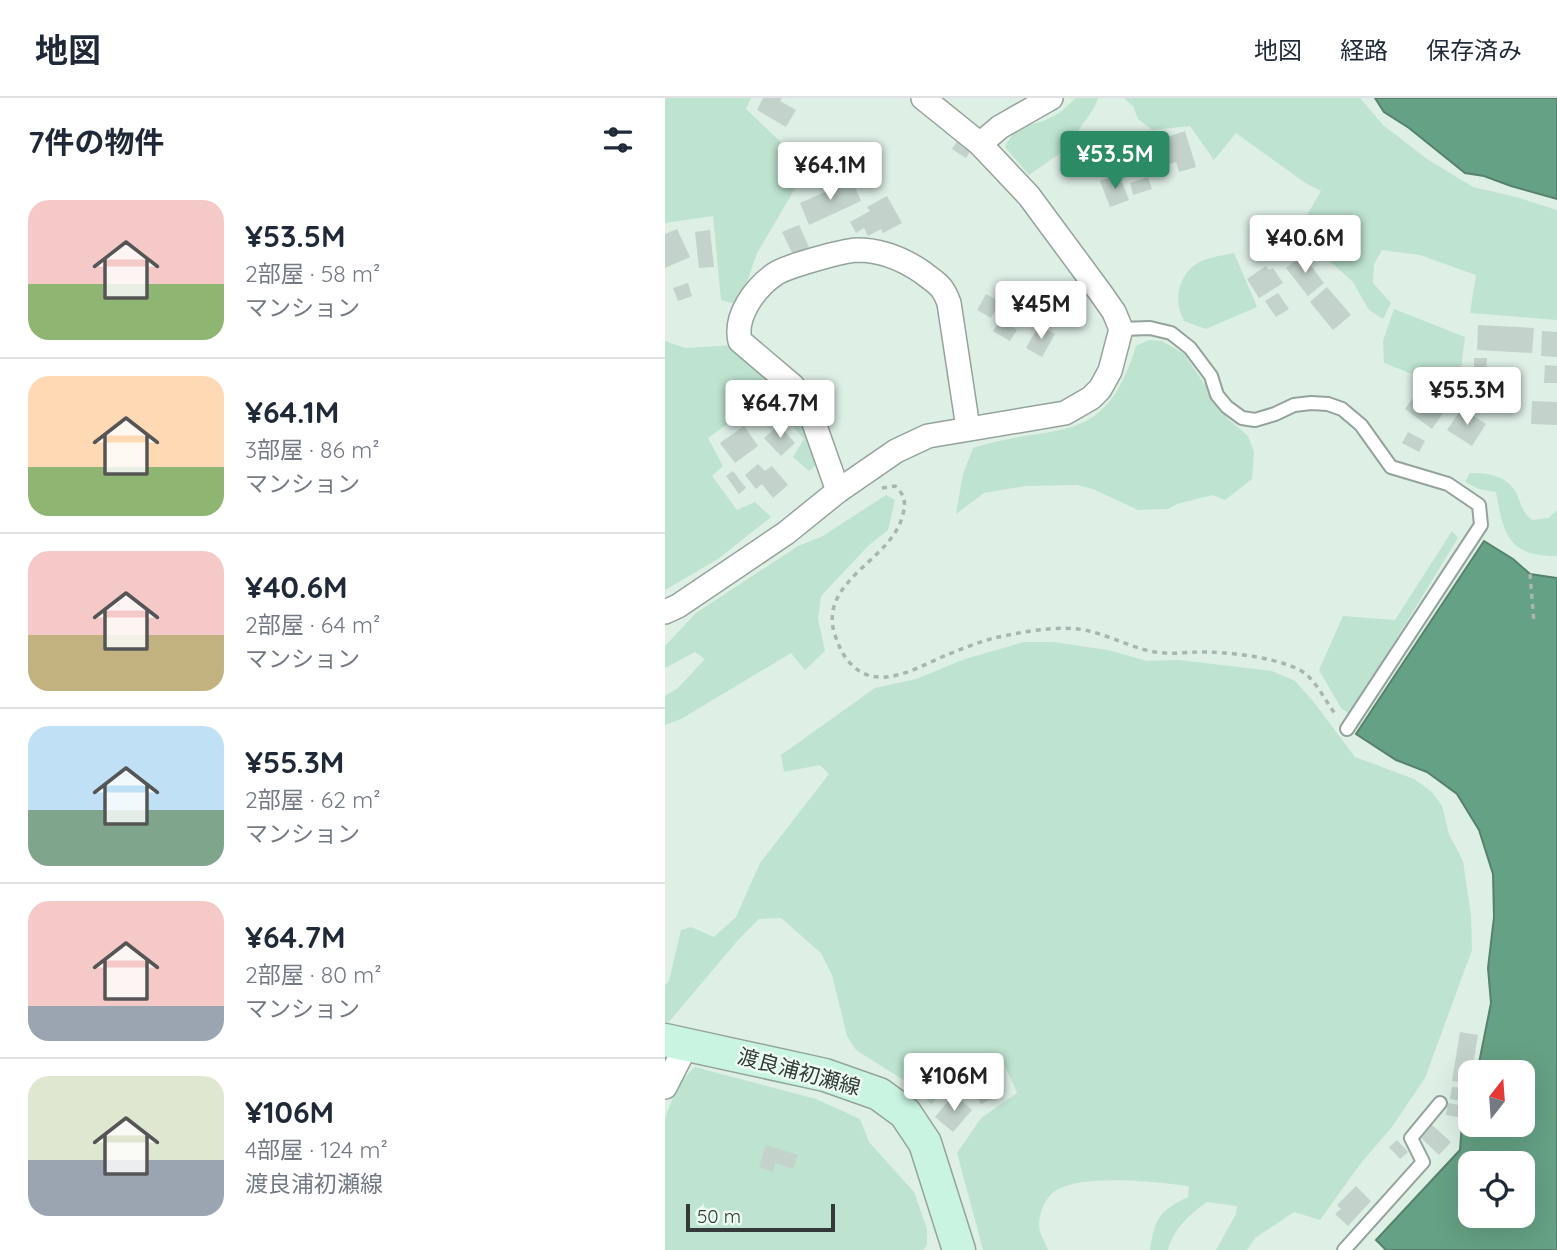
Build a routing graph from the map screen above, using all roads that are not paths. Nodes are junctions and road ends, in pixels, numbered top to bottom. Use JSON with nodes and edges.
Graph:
{"nodes":[{"id":1,"x":923,"y":98,"type":"edge"},
{"id":2,"x":1051,"y":98,"type":"edge"},
{"id":3,"x":980,"y":144,"type":"junction"},
{"id":4,"x":1121,"y":328,"type":"junction"},
{"id":5,"x":968,"y":428,"type":"junction"},
{"id":6,"x":838,"y":491,"type":"junction"},
{"id":7,"x":665,"y":612,"type":"edge"},
{"id":8,"x":1347,"y":729,"type":"road end"},
{"id":9,"x":676,"y":1042,"type":"edge"},
{"id":10,"x":665,"y":1087,"type":"edge"},
{"id":11,"x":1440,"y":1103,"type":"dead end"},
{"id":12,"x":959,"y":1250,"type":"edge"},
{"id":13,"x":1343,"y":1250,"type":"edge"}],
"edges":[{"from":1,"to":3,"type":"street"},
{"from":2,"to":3,"type":"street"},
{"from":3,"to":4,"type":"street"},
{"from":4,"to":5,"type":"street"},
{"from":4,"to":8,"type":"lane"},
{"from":5,"to":6,"type":"street"},
{"from":5,"to":6,"type":"street"},
{"from":6,"to":7,"type":"street"},
{"from":9,"to":10,"type":"street"},
{"from":9,"to":12,"type":"main road","name":"渡良浦初瀬線"},
{"from":11,"to":13,"type":"lane"}]}
